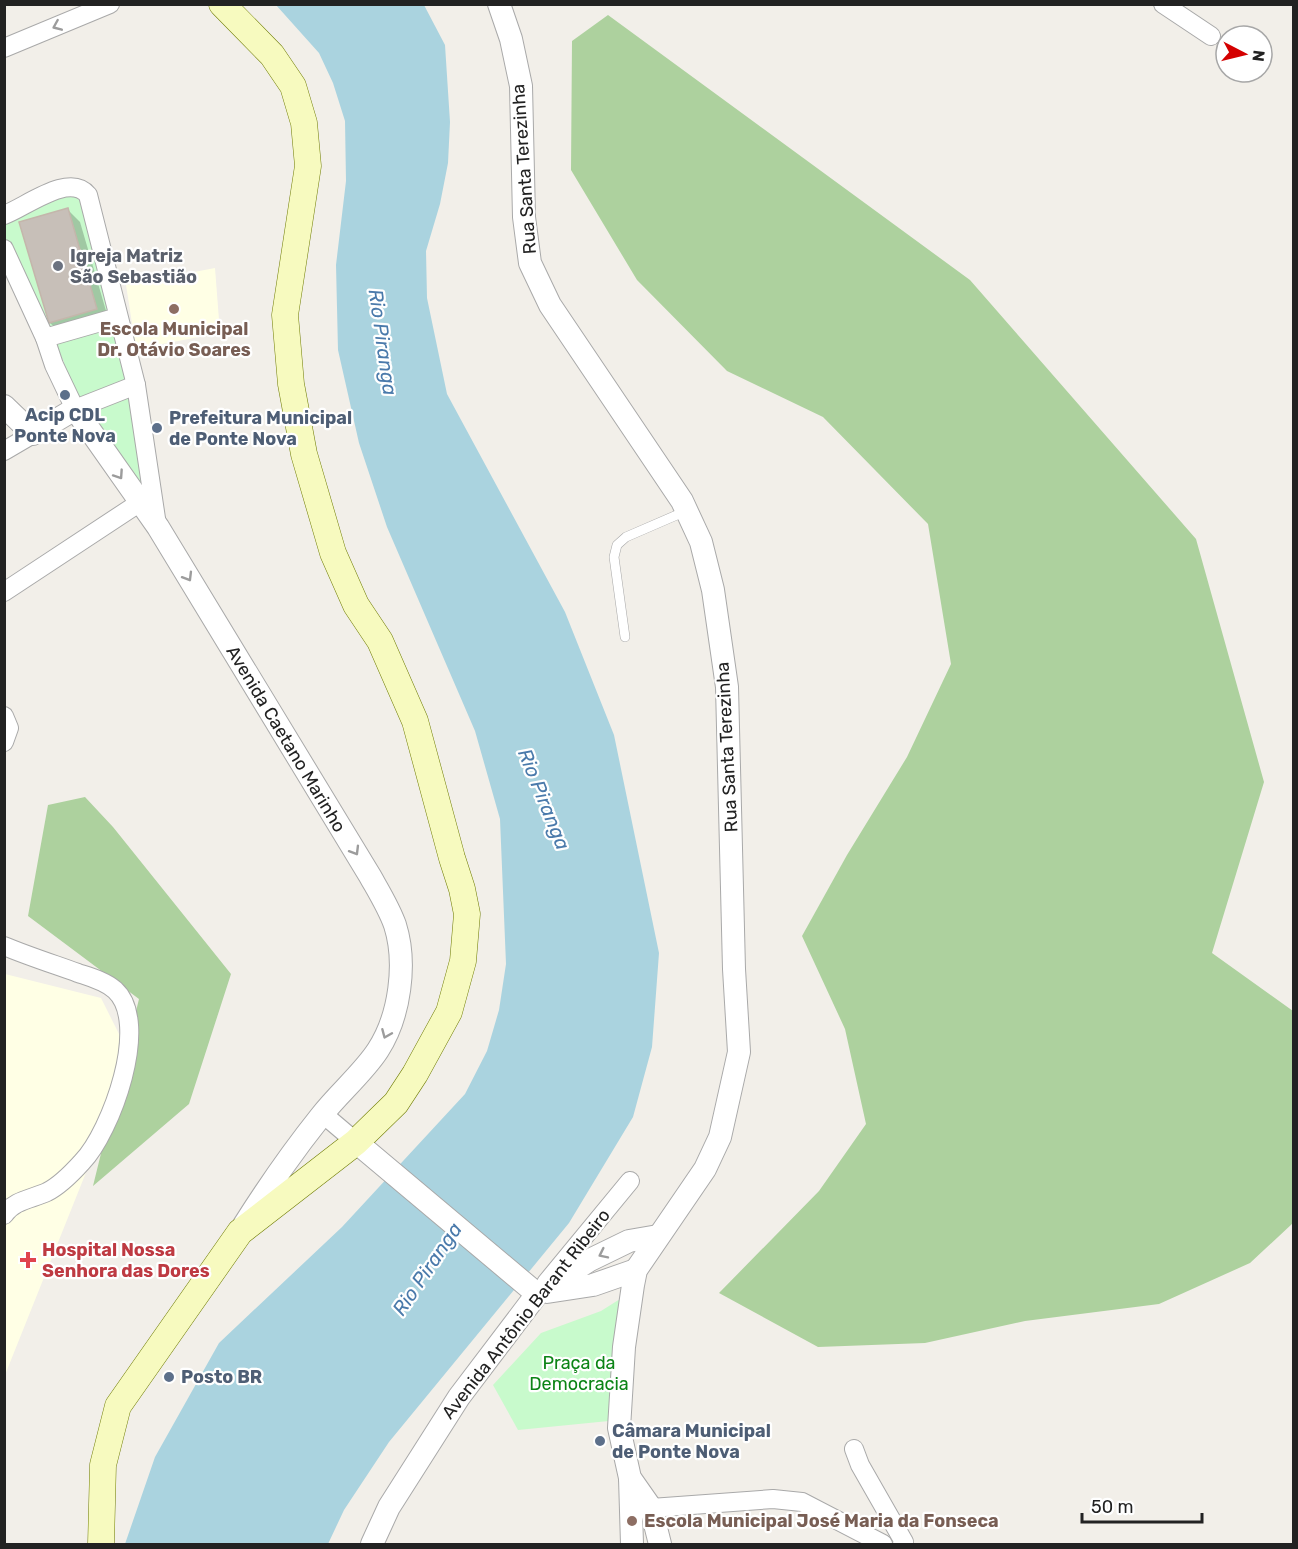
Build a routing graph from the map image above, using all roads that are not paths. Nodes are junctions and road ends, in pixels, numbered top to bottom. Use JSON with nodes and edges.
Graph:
{"nodes":[{"id":1,"x":110,"y":4,"type":"edge"},
{"id":2,"x":222,"y":4,"type":"edge"},
{"id":3,"x":499,"y":4,"type":"edge"},
{"id":4,"x":1163,"y":4,"type":"edge"},
{"id":5,"x":1211,"y":36,"type":"dead end"},
{"id":6,"x":4,"y":48,"type":"edge"},
{"id":7,"x":4,"y":215,"type":"edge"},
{"id":8,"x":4,"y":249,"type":"edge"},
{"id":9,"x":118,"y":317,"type":"junction"},
{"id":10,"x":45,"y":338,"type":"junction"},
{"id":11,"x":136,"y":385,"type":"junction"},
{"id":12,"x":4,"y":406,"type":"edge"},
{"id":13,"x":75,"y":409,"type":"junction"},
{"id":14,"x":33,"y":434,"type":"junction"},
{"id":15,"x":4,"y":451,"type":"edge"},
{"id":16,"x":139,"y":503,"type":"junction"},
{"id":17,"x":686,"y":511,"type":"junction"},
{"id":18,"x":158,"y":527,"type":"junction"},
{"id":19,"x":4,"y":592,"type":"edge"},
{"id":20,"x":625,"y":637,"type":"dead end"},
{"id":21,"x":4,"y":716,"type":"edge"},
{"id":22,"x":4,"y":742,"type":"edge"},
{"id":23,"x":4,"y":946,"type":"edge"},
{"id":24,"x":322,"y":1114,"type":"junction"},
{"id":25,"x":356,"y":1143,"type":"junction"},
{"id":26,"x":630,"y":1180,"type":"dead end"},
{"id":27,"x":4,"y":1215,"type":"edge"},
{"id":28,"x":240,"y":1232,"type":"junction"},
{"id":29,"x":658,"y":1236,"type":"junction"},
{"id":30,"x":636,"y":1270,"type":"junction"},
{"id":31,"x":533,"y":1291,"type":"junction"},
{"id":32,"x":854,"y":1449,"type":"dead end"},
{"id":33,"x":630,"y":1478,"type":"junction"},
{"id":34,"x":651,"y":1508,"type":"junction"},
{"id":35,"x":101,"y":1545,"type":"edge"},
{"id":36,"x":372,"y":1545,"type":"edge"},
{"id":37,"x":632,"y":1545,"type":"edge"},
{"id":38,"x":660,"y":1545,"type":"edge"},
{"id":39,"x":883,"y":1545,"type":"edge"},
{"id":40,"x":902,"y":1545,"type":"edge"}],
"edges":[{"from":1,"to":6,"type":"street","one_way":true},
{"from":2,"to":25,"type":"main road"},
{"from":3,"to":17,"type":"street","name":"Rua Santa Terezinha"},
{"from":4,"to":5,"type":"street"},
{"from":7,"to":9,"type":"street","name":"Avenida Caetano Marinho"},
{"from":8,"to":10,"type":"street"},
{"from":9,"to":10,"type":"street"},
{"from":9,"to":11,"type":"street","name":"Avenida Caetano Marinho"},
{"from":10,"to":13,"type":"street"},
{"from":11,"to":13,"type":"street"},
{"from":11,"to":18,"type":"street","name":"Avenida Caetano Marinho"},
{"from":12,"to":14,"type":"street"},
{"from":13,"to":14,"type":"street"},
{"from":13,"to":16,"type":"street","one_way":true},
{"from":14,"to":15,"type":"street"},
{"from":16,"to":18,"type":"street"},
{"from":16,"to":19,"type":"street"},
{"from":17,"to":20,"type":"lane"},
{"from":17,"to":29,"type":"street","name":"Rua Santa Terezinha"},
{"from":18,"to":24,"type":"street","name":"Avenida Caetano Marinho","one_way":true},
{"from":21,"to":22,"type":"street"},
{"from":23,"to":27,"type":"street"},
{"from":24,"to":25,"type":"street"},
{"from":24,"to":28,"type":"street","name":"Avenida Caetano Marinho"},
{"from":25,"to":28,"type":"main road"},
{"from":25,"to":31,"type":"street"},
{"from":26,"to":31,"type":"street","name":"Avenida Antônio Barant Ribeiro"},
{"from":28,"to":35,"type":"main road"},
{"from":29,"to":30,"type":"street","name":"Rua Santa Terezinha"},
{"from":29,"to":31,"type":"street","one_way":true},
{"from":30,"to":31,"type":"street"},
{"from":30,"to":33,"type":"street"},
{"from":31,"to":36,"type":"street","name":"Avenida Antônio Barant Ribeiro"},
{"from":32,"to":40,"type":"street"},
{"from":33,"to":34,"type":"street"},
{"from":33,"to":37,"type":"street"},
{"from":34,"to":38,"type":"street"},
{"from":34,"to":39,"type":"street"}]}
